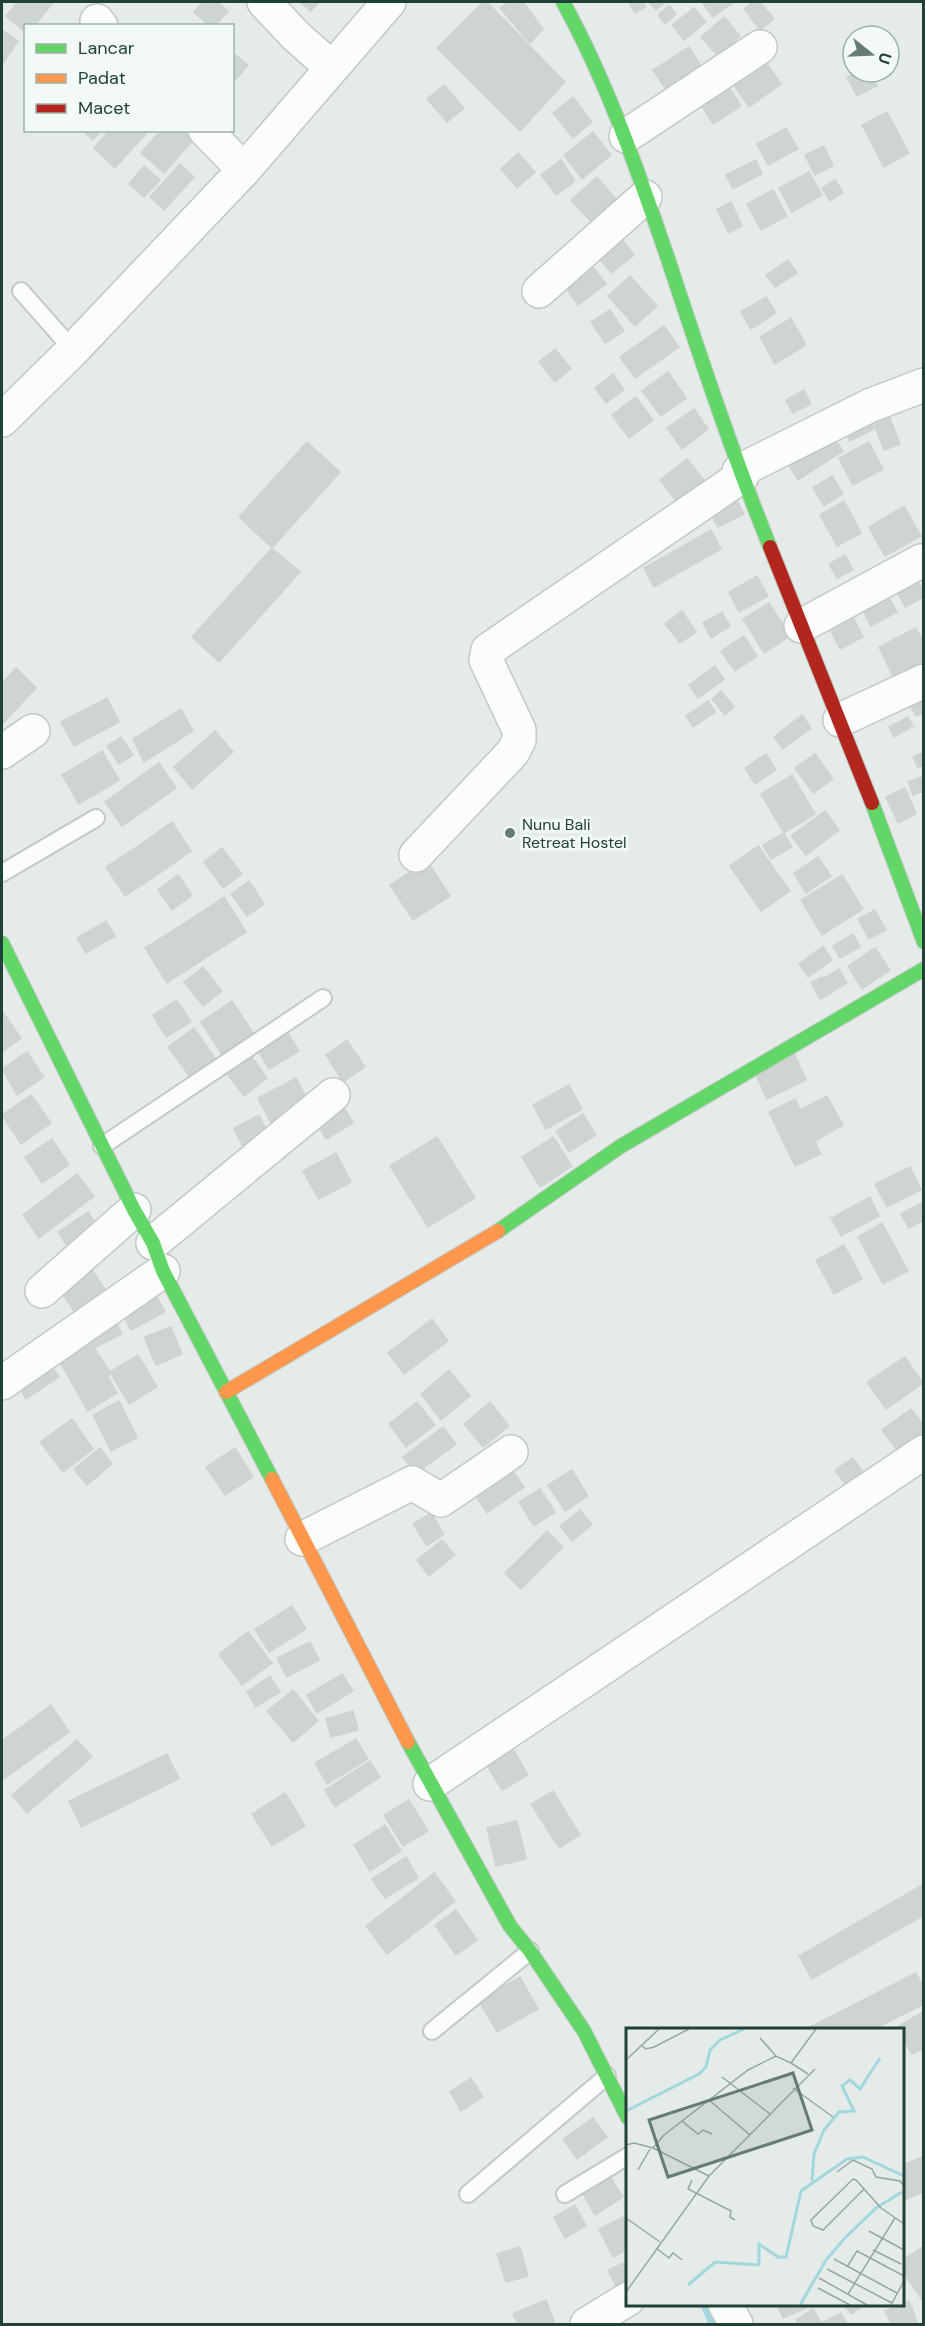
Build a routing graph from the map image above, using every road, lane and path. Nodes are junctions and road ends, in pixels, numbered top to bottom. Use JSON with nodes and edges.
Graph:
{"nodes":[{"id":1,"x":264,"y":2,"type":"edge"},
{"id":2,"x":389,"y":2,"type":"edge"},
{"id":3,"x":562,"y":2,"type":"edge"},
{"id":4,"x":760,"y":47,"type":"dead end"},
{"id":5,"x":332,"y":68,"type":"junction"},
{"id":6,"x":207,"y":132,"type":"edge"},
{"id":7,"x":626,"y":136,"type":"junction"},
{"id":8,"x":244,"y":170,"type":"junction"},
{"id":9,"x":645,"y":197,"type":"junction"},
{"id":10,"x":21,"y":291,"type":"dead end"},
{"id":11,"x":539,"y":291,"type":"dead end"},
{"id":12,"x":73,"y":350,"type":"junction"},
{"id":13,"x":924,"y":385,"type":"edge"},
{"id":14,"x":2,"y":420,"type":"edge"},
{"id":15,"x":740,"y":473,"type":"junction"},
{"id":16,"x":921,"y":561,"type":"dead end"},
{"id":17,"x":801,"y":626,"type":"junction"},
{"id":18,"x":924,"y":681,"type":"edge"},
{"id":19,"x":840,"y":720,"type":"junction"},
{"id":20,"x":33,"y":731,"type":"dead end"},
{"id":21,"x":2,"y":752,"type":"edge"},
{"id":22,"x":96,"y":818,"type":"dead end"},
{"id":23,"x":416,"y":855,"type":"dead end"},
{"id":24,"x":2,"y":873,"type":"edge"},
{"id":25,"x":924,"y":942,"type":"edge"},
{"id":26,"x":2,"y":943,"type":"edge"},
{"id":27,"x":924,"y":969,"type":"edge"},
{"id":28,"x":323,"y":998,"type":"dead end"},
{"id":29,"x":333,"y":1095,"type":"dead end"},
{"id":30,"x":102,"y":1146,"type":"junction"},
{"id":31,"x":134,"y":1210,"type":"junction"},
{"id":32,"x":158,"y":1257,"type":"junction"},
{"id":33,"x":42,"y":1291,"type":"dead end"},
{"id":34,"x":2,"y":1383,"type":"edge"},
{"id":35,"x":226,"y":1392,"type":"junction"},
{"id":36,"x":511,"y":1452,"type":"dead end"},
{"id":37,"x":924,"y":1452,"type":"edge"},
{"id":38,"x":302,"y":1539,"type":"junction"},
{"id":39,"x":430,"y":1784,"type":"junction"},
{"id":40,"x":530,"y":1951,"type":"junction"},
{"id":41,"x":432,"y":2031,"type":"dead end"},
{"id":42,"x":607,"y":2076,"type":"junction"},
{"id":43,"x":626,"y":2114,"type":"edge"},
{"id":44,"x":626,"y":2157,"type":"edge"},
{"id":45,"x":468,"y":2194,"type":"dead end"},
{"id":46,"x":565,"y":2194,"type":"dead end"},
{"id":47,"x":626,"y":2300,"type":"edge"},
{"id":48,"x":726,"y":2305,"type":"edge"},
{"id":49,"x":587,"y":2325,"type":"edge"},
{"id":50,"x":736,"y":2325,"type":"edge"}],
"edges":[{"from":1,"to":5,"type":"street"},
{"from":2,"to":5,"type":"street"},
{"from":3,"to":7,"type":"street"},
{"from":4,"to":7,"type":"street"},
{"from":5,"to":8,"type":"street"},
{"from":6,"to":8,"type":"street"},
{"from":7,"to":9,"type":"street"},
{"from":8,"to":12,"type":"street"},
{"from":9,"to":11,"type":"street"},
{"from":9,"to":15,"type":"street"},
{"from":10,"to":12,"type":"lane"},
{"from":12,"to":14,"type":"street"},
{"from":13,"to":15,"type":"street"},
{"from":15,"to":17,"type":"street"},
{"from":15,"to":23,"type":"street"},
{"from":16,"to":17,"type":"street"},
{"from":17,"to":19,"type":"street"},
{"from":18,"to":19,"type":"street"},
{"from":19,"to":25,"type":"street"},
{"from":20,"to":21,"type":"street"},
{"from":22,"to":24,"type":"lane"},
{"from":26,"to":30,"type":"street"},
{"from":27,"to":35,"type":"street"},
{"from":28,"to":30,"type":"lane"},
{"from":29,"to":32,"type":"street"},
{"from":30,"to":31,"type":"street"},
{"from":31,"to":32,"type":"street"},
{"from":31,"to":33,"type":"street"},
{"from":32,"to":34,"type":"street"},
{"from":32,"to":35,"type":"street"},
{"from":35,"to":38,"type":"street"},
{"from":36,"to":38,"type":"street"},
{"from":37,"to":39,"type":"street"},
{"from":38,"to":39,"type":"street"},
{"from":39,"to":40,"type":"street"},
{"from":40,"to":41,"type":"lane"},
{"from":40,"to":42,"type":"street"},
{"from":42,"to":43,"type":"street"},
{"from":42,"to":45,"type":"lane"},
{"from":44,"to":46,"type":"lane"},
{"from":47,"to":49,"type":"street"},
{"from":48,"to":50,"type":"street"}]}
